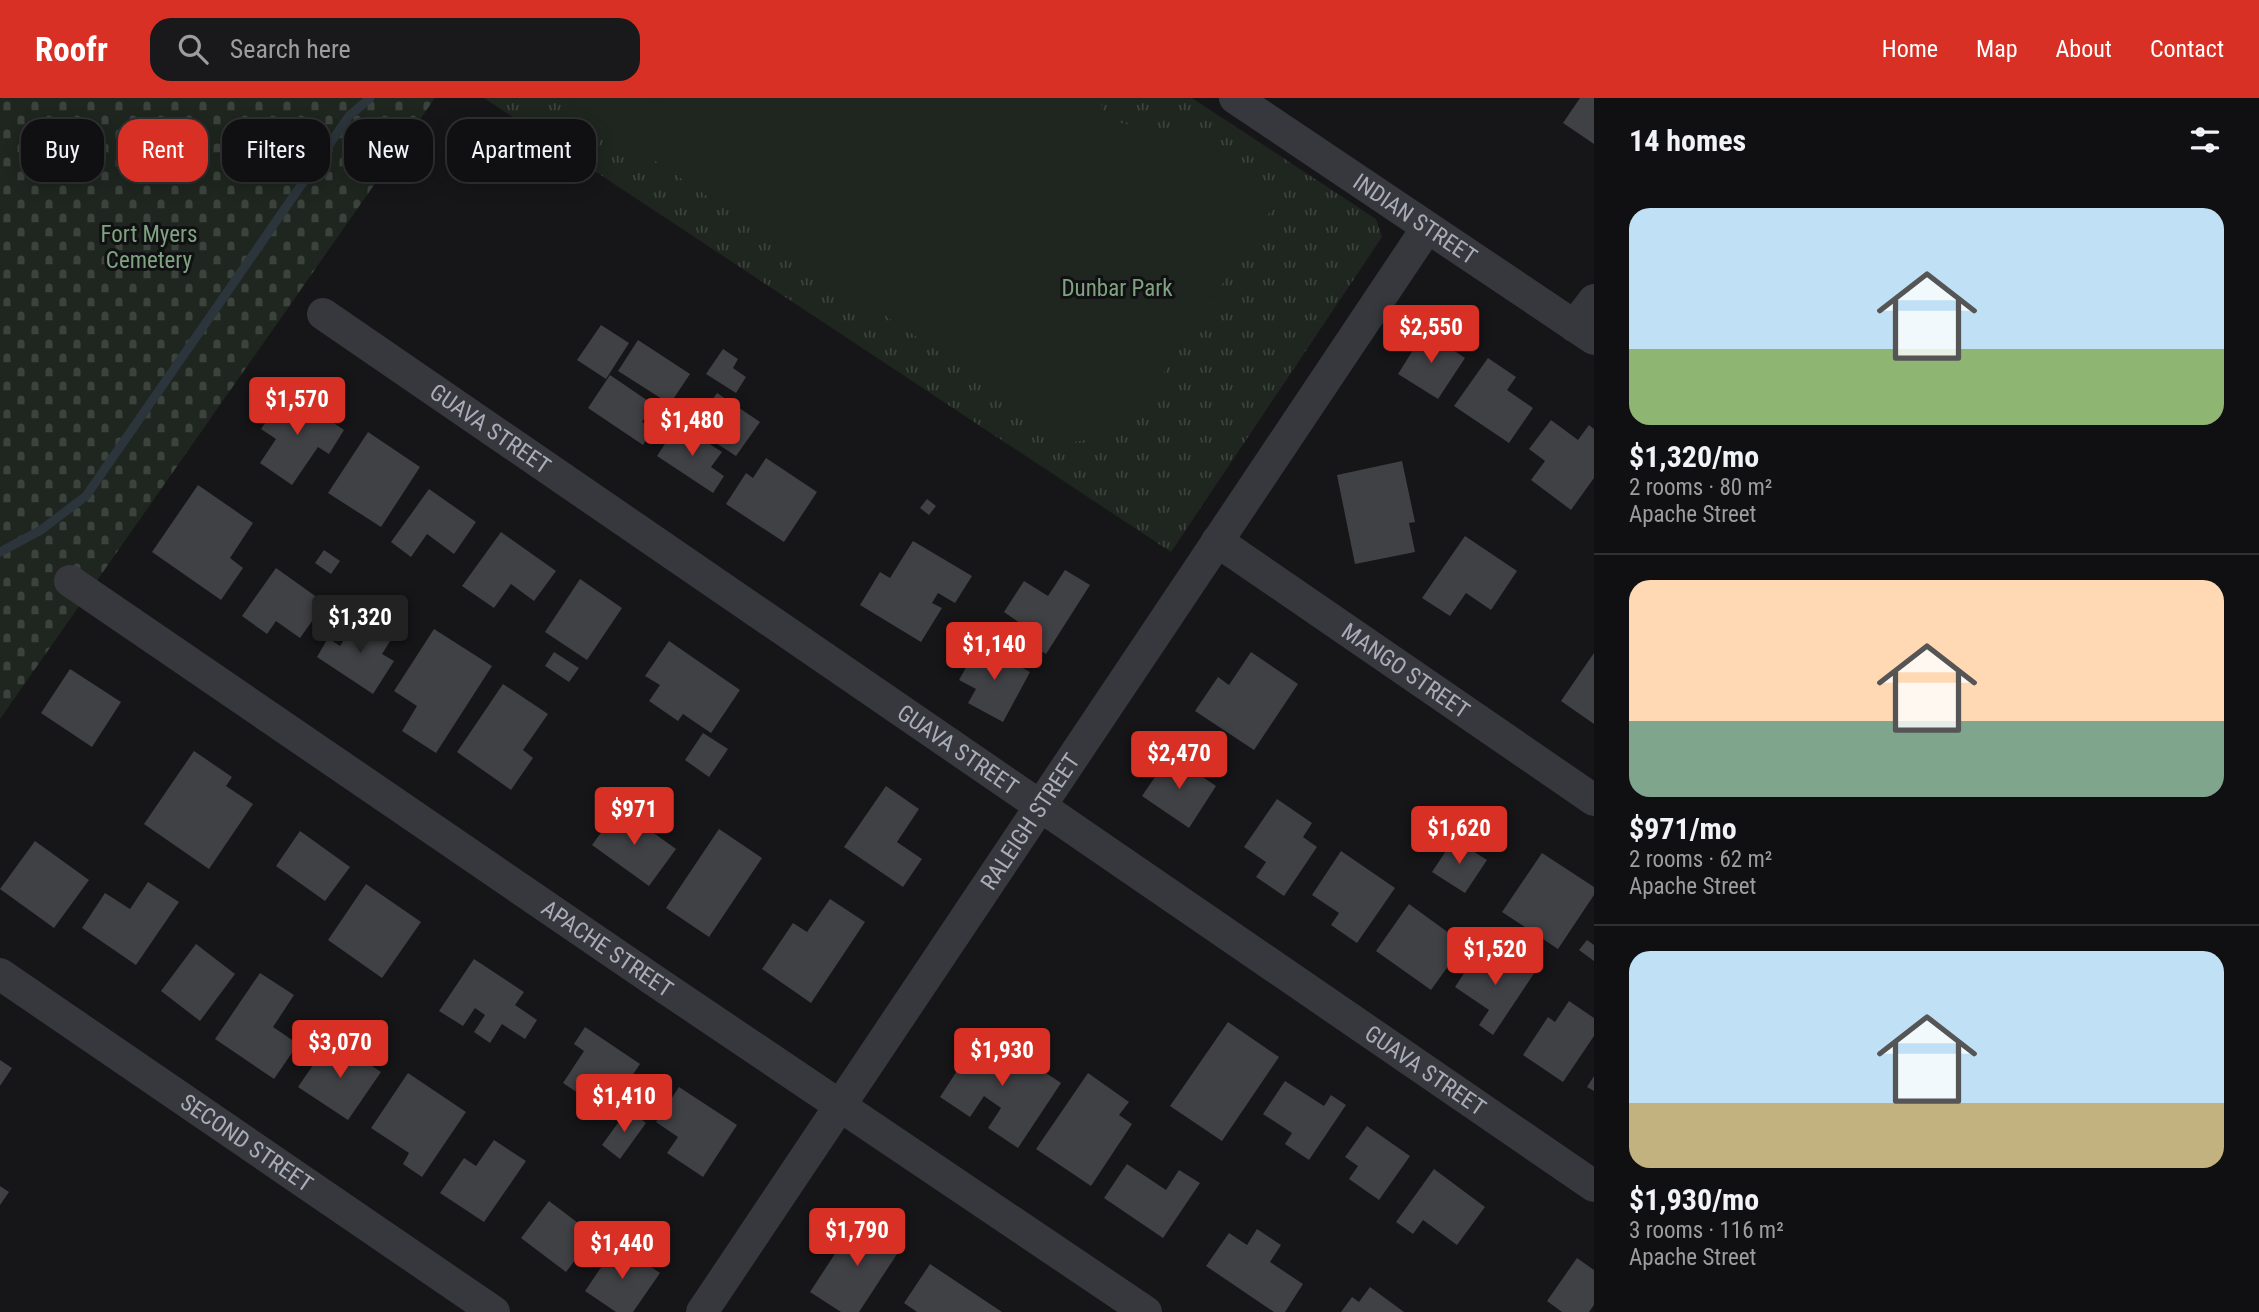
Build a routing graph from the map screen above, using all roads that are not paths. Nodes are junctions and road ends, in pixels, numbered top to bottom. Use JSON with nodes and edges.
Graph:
{"nodes":[{"id":1,"x":1236,"y":98,"type":"edge"},
{"id":2,"x":1427,"y":228,"type":"junction"},
{"id":3,"x":1594,"y":300,"type":"edge"},
{"id":4,"x":323,"y":314,"type":"dead end"},
{"id":5,"x":1584,"y":333,"type":"edge"},
{"id":6,"x":1217,"y":541,"type":"junction"},
{"id":7,"x":70,"y":581,"type":"dead end"},
{"id":8,"x":1594,"y":800,"type":"edge"},
{"id":9,"x":1040,"y":804,"type":"junction"},
{"id":10,"x":0,"y":974,"type":"edge"},
{"id":11,"x":840,"y":1107,"type":"junction"},
{"id":12,"x":1594,"y":1186,"type":"edge"},
{"id":13,"x":494,"y":1312,"type":"edge"},
{"id":14,"x":702,"y":1312,"type":"edge"},
{"id":15,"x":1146,"y":1312,"type":"edge"}],
"edges":[{"from":1,"to":2,"type":"street","name":"INDIAN STREET"},
{"from":2,"to":5,"type":"street","name":"INDIAN STREET"},
{"from":2,"to":6,"type":"street","name":"RALEIGH STREET"},
{"from":3,"to":5,"type":"street"},
{"from":4,"to":9,"type":"street","name":"GUAVA STREET"},
{"from":6,"to":8,"type":"street","name":"MANGO STREET"},
{"from":6,"to":9,"type":"street","name":"RALEIGH STREET"},
{"from":7,"to":11,"type":"street","name":"APACHE STREET"},
{"from":9,"to":11,"type":"street","name":"RALEIGH STREET"},
{"from":9,"to":12,"type":"street","name":"GUAVA STREET"},
{"from":10,"to":13,"type":"street","name":"SECOND STREET"},
{"from":11,"to":14,"type":"street","name":"RALEIGH STREET"},
{"from":11,"to":15,"type":"street","name":"APACHE STREET"}]}
